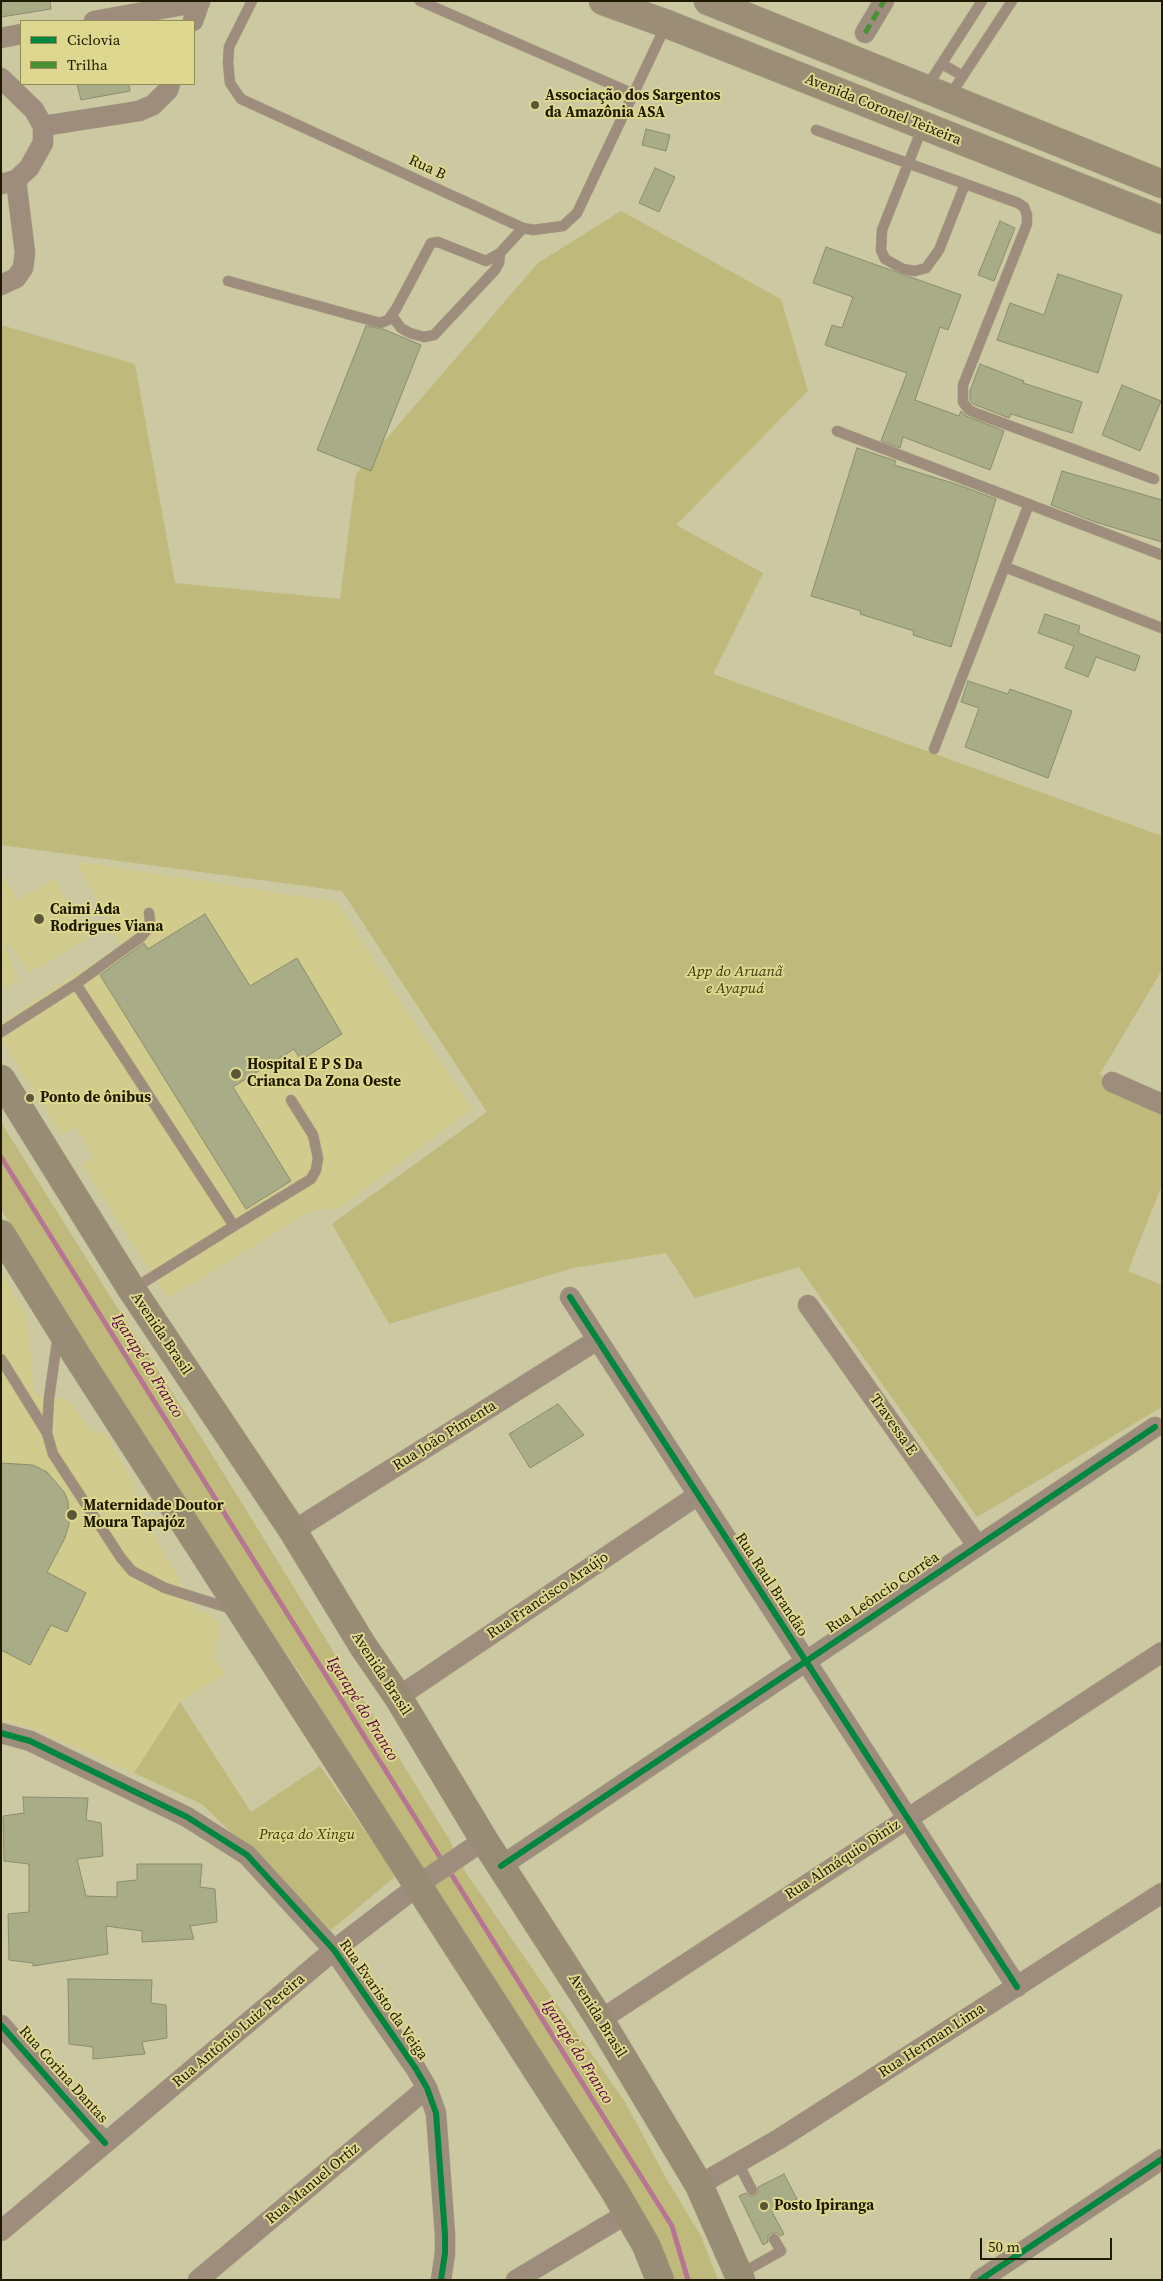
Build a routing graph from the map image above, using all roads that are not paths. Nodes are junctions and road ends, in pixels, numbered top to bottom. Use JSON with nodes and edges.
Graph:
{"nodes":[{"id":1,"x":252,"y":1,"type":"edge"},
{"id":2,"x":420,"y":1,"type":"edge"},
{"id":3,"x":603,"y":1,"type":"edge"},
{"id":4,"x":708,"y":1,"type":"edge"},
{"id":5,"x":884,"y":1,"type":"edge"},
{"id":6,"x":982,"y":1,"type":"edge"},
{"id":7,"x":1012,"y":1,"type":"edge"},
{"id":8,"x":200,"y":2,"type":"edge"},
{"id":9,"x":100,"y":20,"type":"edge"},
{"id":10,"x":193,"y":20,"type":"edge"},
{"id":11,"x":667,"y":24,"type":"junction"},
{"id":12,"x":865,"y":33,"type":"dead end"},
{"id":13,"x":20,"y":34,"type":"edge"},
{"id":14,"x":1,"y":38,"type":"edge"},
{"id":15,"x":942,"y":64,"type":"junction"},
{"id":16,"x":964,"y":76,"type":"junction"},
{"id":17,"x":1,"y":78,"type":"edge"},
{"id":18,"x":170,"y":85,"type":"edge"},
{"id":19,"x":634,"y":94,"type":"junction"},
{"id":20,"x":937,"y":94,"type":"junction"},
{"id":21,"x":43,"y":126,"type":"junction"},
{"id":22,"x":923,"y":126,"type":"junction"},
{"id":23,"x":816,"y":130,"type":"dead end"},
{"id":24,"x":908,"y":163,"type":"junction"},
{"id":25,"x":8,"y":182,"type":"edge"},
{"id":26,"x":965,"y":184,"type":"junction"},
{"id":27,"x":1162,"y":184,"type":"edge"},
{"id":28,"x":1162,"y":220,"type":"edge"},
{"id":29,"x":523,"y":228,"type":"junction"},
{"id":30,"x":500,"y":253,"type":"junction"},
{"id":31,"x":228,"y":281,"type":"dead end"},
{"id":32,"x":1,"y":285,"type":"edge"},
{"id":33,"x":392,"y":316,"type":"junction"},
{"id":34,"x":837,"y":431,"type":"dead end"},
{"id":35,"x":1154,"y":479,"type":"dead end"},
{"id":36,"x":1029,"y":504,"type":"junction"},
{"id":37,"x":1162,"y":554,"type":"edge"},
{"id":38,"x":1005,"y":567,"type":"junction"},
{"id":39,"x":1162,"y":628,"type":"edge"},
{"id":40,"x":934,"y":749,"type":"dead end"},
{"id":41,"x":149,"y":913,"type":"dead end"},
{"id":42,"x":76,"y":984,"type":"junction"},
{"id":43,"x":1,"y":1032,"type":"edge"},
{"id":44,"x":1,"y":1079,"type":"edge"},
{"id":45,"x":1112,"y":1082,"type":"dead end"},
{"id":46,"x":291,"y":1100,"type":"dead end"},
{"id":47,"x":1162,"y":1104,"type":"edge"},
{"id":48,"x":234,"y":1226,"type":"junction"},
{"id":49,"x":1,"y":1234,"type":"edge"},
{"id":50,"x":132,"y":1290,"type":"junction"},
{"id":51,"x":570,"y":1297,"type":"dead end"},
{"id":52,"x":808,"y":1305,"type":"dead end"},
{"id":53,"x":59,"y":1327,"type":"junction"},
{"id":54,"x":597,"y":1340,"type":"junction"},
{"id":55,"x":1,"y":1359,"type":"edge"},
{"id":56,"x":1155,"y":1427,"type":"dead end"},
{"id":57,"x":47,"y":1433,"type":"junction"},
{"id":58,"x":698,"y":1495,"type":"junction"},
{"id":59,"x":293,"y":1531,"type":"junction"},
{"id":60,"x":977,"y":1544,"type":"junction"},
{"id":61,"x":243,"y":1612,"type":"junction"},
{"id":62,"x":1162,"y":1652,"type":"edge"},
{"id":63,"x":804,"y":1661,"type":"junction"},
{"id":64,"x":398,"y":1697,"type":"junction"},
{"id":65,"x":1,"y":1734,"type":"edge"},
{"id":66,"x":907,"y":1819,"type":"junction"},
{"id":67,"x":477,"y":1844,"type":"junction"},
{"id":68,"x":501,"y":1866,"type":"junction"},
{"id":69,"x":423,"y":1881,"type":"junction"},
{"id":70,"x":1162,"y":1893,"type":"edge"},
{"id":71,"x":334,"y":1950,"type":"junction"},
{"id":72,"x":1017,"y":1987,"type":"junction"},
{"id":73,"x":600,"y":2020,"type":"junction"},
{"id":74,"x":1,"y":2025,"type":"edge"},
{"id":75,"x":427,"y":2088,"type":"junction"},
{"id":76,"x":105,"y":2143,"type":"junction"},
{"id":77,"x":1162,"y":2159,"type":"edge"},
{"id":78,"x":738,"y":2163,"type":"junction"},
{"id":79,"x":699,"y":2186,"type":"junction"},
{"id":80,"x":752,"y":2190,"type":"dead end"},
{"id":81,"x":628,"y":2213,"type":"junction"},
{"id":82,"x":1,"y":2231,"type":"edge"},
{"id":83,"x":774,"y":2239,"type":"dead end"},
{"id":84,"x":540,"y":2274,"type":"edge"},
{"id":85,"x":741,"y":2277,"type":"edge"},
{"id":86,"x":198,"y":2280,"type":"edge"},
{"id":87,"x":441,"y":2280,"type":"edge"},
{"id":88,"x":516,"y":2280,"type":"edge"},
{"id":89,"x":660,"y":2280,"type":"edge"},
{"id":90,"x":980,"y":2280,"type":"edge"}],
"edges":[{"from":1,"to":29,"type":"lane","name":"Rua B"},
{"from":2,"to":19,"type":"lane"},
{"from":3,"to":11,"type":"main road","name":"Avenida Coronel Teixeira"},
{"from":4,"to":20,"type":"main road"},
{"from":5,"to":12,"type":"street"},
{"from":6,"to":15,"type":"lane"},
{"from":7,"to":16,"type":"lane"},
{"from":8,"to":9,"type":"street"},
{"from":8,"to":10,"type":"street"},
{"from":11,"to":19,"type":"lane","name":"Rua B"},
{"from":11,"to":22,"type":"main road","name":"Avenida Coronel Teixeira"},
{"from":13,"to":14,"type":"street"},
{"from":15,"to":16,"type":"lane"},
{"from":15,"to":20,"type":"lane"},
{"from":16,"to":20,"type":"lane"},
{"from":17,"to":21,"type":"street"},
{"from":18,"to":21,"type":"street"},
{"from":19,"to":29,"type":"lane","name":"Rua B"},
{"from":20,"to":27,"type":"main road"},
{"from":21,"to":25,"type":"street"},
{"from":22,"to":24,"type":"lane"},
{"from":22,"to":28,"type":"main road","name":"Avenida Coronel Teixeira"},
{"from":23,"to":24,"type":"lane"},
{"from":24,"to":26,"type":"lane"},
{"from":24,"to":26,"type":"lane"},
{"from":25,"to":32,"type":"street"},
{"from":26,"to":35,"type":"lane"},
{"from":29,"to":30,"type":"lane"},
{"from":30,"to":33,"type":"lane"},
{"from":30,"to":33,"type":"lane"},
{"from":31,"to":33,"type":"lane"},
{"from":34,"to":36,"type":"lane"},
{"from":36,"to":37,"type":"lane"},
{"from":36,"to":38,"type":"lane"},
{"from":38,"to":39,"type":"lane"},
{"from":38,"to":40,"type":"lane"},
{"from":41,"to":42,"type":"lane"},
{"from":42,"to":43,"type":"lane"},
{"from":42,"to":48,"type":"lane"},
{"from":44,"to":50,"type":"highway","name":"Avenida Brasil"},
{"from":45,"to":47,"type":"street"},
{"from":46,"to":48,"type":"lane"},
{"from":48,"to":50,"type":"lane"},
{"from":49,"to":53,"type":"highway"},
{"from":50,"to":59,"type":"highway","name":"Avenida Brasil"},
{"from":51,"to":54,"type":"street","name":"Rua Raul Brandão"},
{"from":52,"to":60,"type":"street","name":"Travessa E"},
{"from":53,"to":57,"type":"lane"},
{"from":53,"to":61,"type":"highway"},
{"from":54,"to":58,"type":"street","name":"Rua Raul Brandão"},
{"from":54,"to":59,"type":"street","name":"Rua João Pimenta"},
{"from":55,"to":57,"type":"lane"},
{"from":56,"to":60,"type":"street","name":"Rua Leôncio Corrêa"},
{"from":57,"to":61,"type":"lane"},
{"from":58,"to":63,"type":"street","name":"Rua Raul Brandão"},
{"from":58,"to":64,"type":"street","name":"Rua Francisco Araújo"},
{"from":59,"to":64,"type":"highway","name":"Avenida Brasil"},
{"from":60,"to":63,"type":"street","name":"Rua Leôncio Corrêa"},
{"from":61,"to":69,"type":"highway"},
{"from":62,"to":66,"type":"street","name":"Rua Almáquio Diniz"},
{"from":63,"to":66,"type":"street","name":"Rua Raul Brandão"},
{"from":63,"to":68,"type":"street","name":"Rua Leôncio Corrêa"},
{"from":64,"to":67,"type":"highway","name":"Avenida Brasil"},
{"from":65,"to":71,"type":"street","name":"Rua Evaristo da Veiga"},
{"from":66,"to":72,"type":"street","name":"Rua Raul Brandão"},
{"from":66,"to":73,"type":"street","name":"Rua Almáquio Diniz"},
{"from":67,"to":68,"type":"highway","name":"Avenida Brasil"},
{"from":67,"to":69,"type":"street","name":"Rua Antônio Luiz Pereira"},
{"from":68,"to":73,"type":"highway","name":"Avenida Brasil"},
{"from":69,"to":71,"type":"street","name":"Rua Antônio Luiz Pereira"},
{"from":69,"to":81,"type":"highway"},
{"from":70,"to":72,"type":"street","name":"Rua Herman Lima"},
{"from":71,"to":75,"type":"street","name":"Rua Evaristo da Veiga"},
{"from":71,"to":76,"type":"street","name":"Rua Antônio Luiz Pereira"},
{"from":72,"to":78,"type":"street","name":"Rua Herman Lima"},
{"from":73,"to":79,"type":"highway","name":"Avenida Brasil"},
{"from":74,"to":76,"type":"street","name":"Rua Corina Dantas"},
{"from":75,"to":86,"type":"street","name":"Rua Manuel Ortiz"},
{"from":75,"to":87,"type":"street","name":"Rua Evaristo da Veiga"},
{"from":76,"to":82,"type":"street","name":"Rua Antônio Luiz Pereira"},
{"from":77,"to":90,"type":"street"},
{"from":78,"to":79,"type":"street","name":"Rua Herman Lima"},
{"from":78,"to":80,"type":"lane"},
{"from":79,"to":85,"type":"highway","name":"Avenida Brasil"},
{"from":81,"to":84,"type":"street"},
{"from":81,"to":89,"type":"highway"},
{"from":83,"to":85,"type":"lane"},
{"from":84,"to":88,"type":"street"}]}
